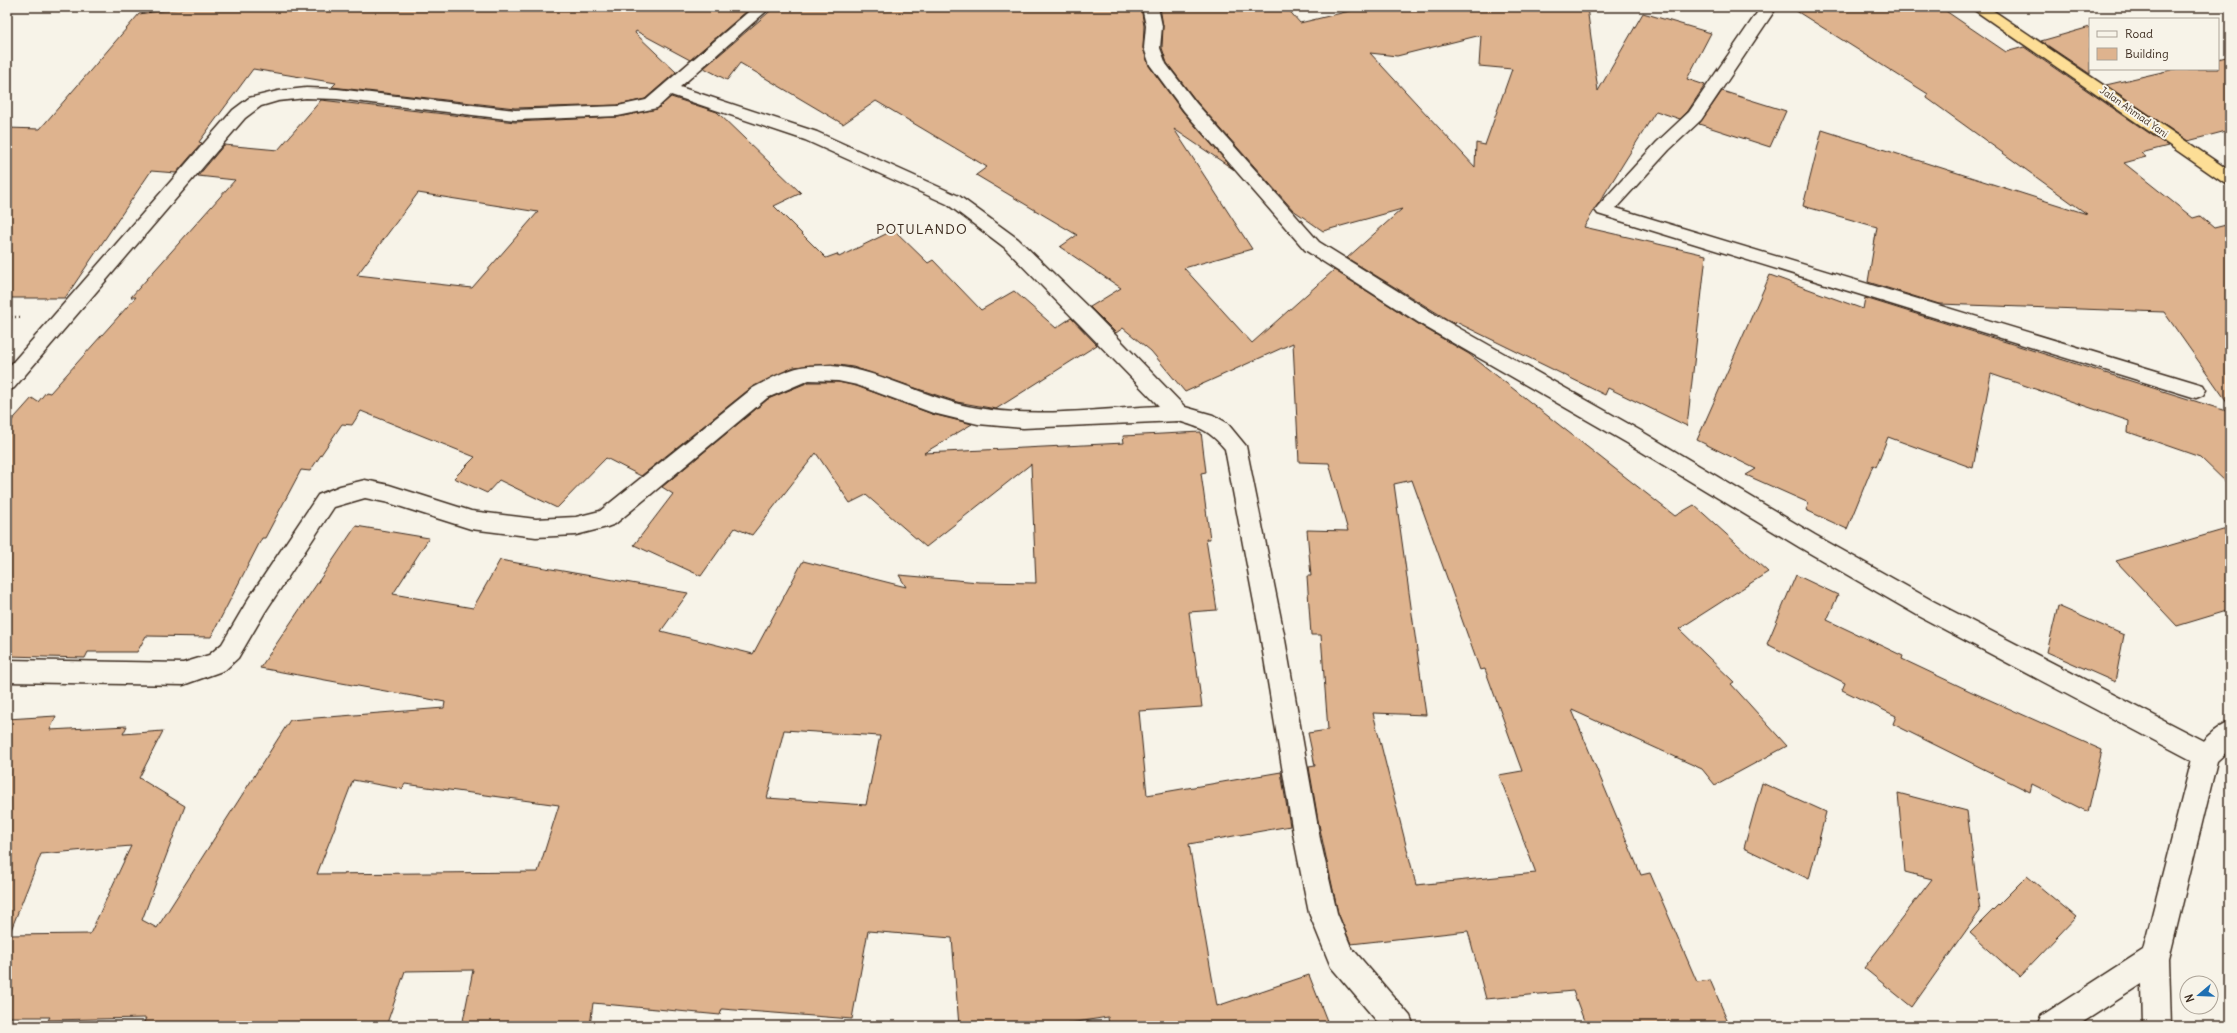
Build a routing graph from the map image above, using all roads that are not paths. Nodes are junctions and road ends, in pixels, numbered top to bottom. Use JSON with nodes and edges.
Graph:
{"nodes":[{"id":1,"x":763,"y":7,"type":"edge"},
{"id":2,"x":1150,"y":7,"type":"edge"},
{"id":3,"x":1769,"y":7,"type":"edge"},
{"id":4,"x":1978,"y":7,"type":"edge"},
{"id":5,"x":670,"y":89,"type":"junction"},
{"id":6,"x":2230,"y":179,"type":"edge"},
{"id":7,"x":7,"y":383,"type":"edge"},
{"id":8,"x":2196,"y":390,"type":"dead end"},
{"id":9,"x":1178,"y":413,"type":"junction"},
{"id":10,"x":7,"y":671,"type":"edge"},
{"id":11,"x":2230,"y":733,"type":"edge"},
{"id":12,"x":2206,"y":755,"type":"junction"},
{"id":13,"x":2155,"y":959,"type":"junction"},
{"id":14,"x":1400,"y":1026,"type":"edge"},
{"id":15,"x":2051,"y":1026,"type":"edge"},
{"id":16,"x":2158,"y":1026,"type":"edge"}],
"edges":[{"from":1,"to":5,"type":"street"},
{"from":2,"to":12,"type":"street"},
{"from":3,"to":8,"type":"street"},
{"from":4,"to":6,"type":"highway","name":"Jalan Ahmad Yani"},
{"from":5,"to":7,"type":"street"},
{"from":5,"to":9,"type":"street"},
{"from":9,"to":10,"type":"street"},
{"from":9,"to":14,"type":"street"},
{"from":11,"to":12,"type":"street"},
{"from":12,"to":13,"type":"street"},
{"from":13,"to":15,"type":"street"},
{"from":13,"to":16,"type":"street"}]}
